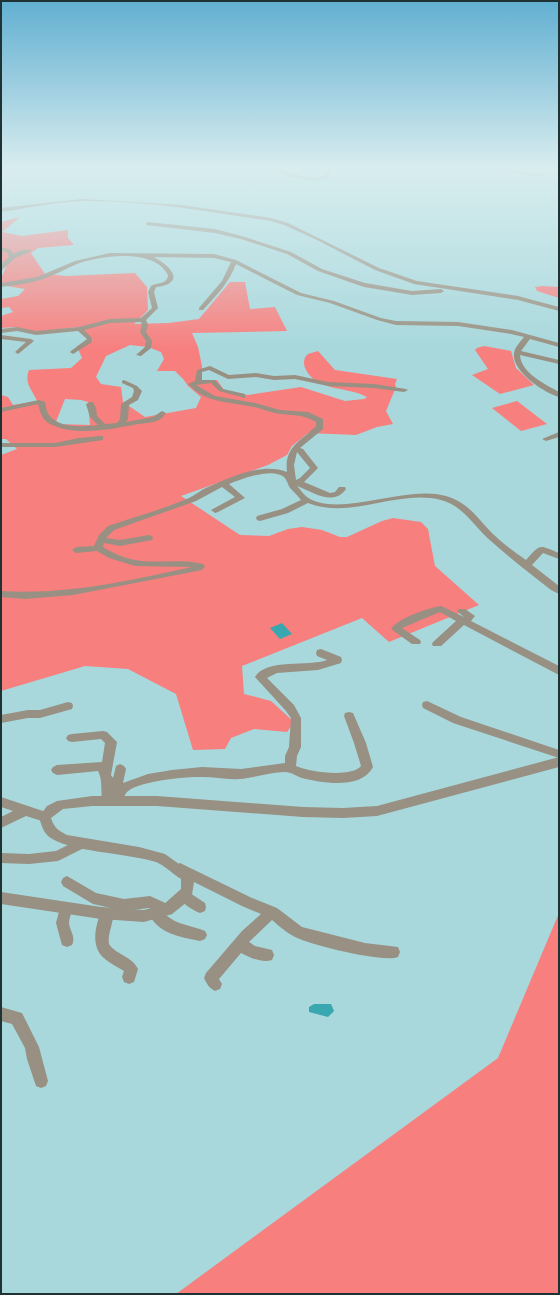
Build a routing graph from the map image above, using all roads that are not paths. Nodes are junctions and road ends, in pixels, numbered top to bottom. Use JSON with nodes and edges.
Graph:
{"nodes":[{"id":1,"x":190,"y":228,"type":"edge"},
{"id":2,"x":296,"y":228,"type":"edge"},
{"id":3,"x":1,"y":249,"type":"edge"},
{"id":4,"x":28,"y":251,"type":"dead end"},
{"id":5,"x":146,"y":255,"type":"junction"},
{"id":6,"x":12,"y":258,"type":"junction"},
{"id":7,"x":234,"y":261,"type":"junction"},
{"id":8,"x":1,"y":269,"type":"edge"},
{"id":9,"x":5,"y":282,"type":"edge"},
{"id":10,"x":459,"y":289,"type":"junction"},
{"id":11,"x":201,"y":309,"type":"dead end"},
{"id":12,"x":559,"y":309,"type":"edge"},
{"id":13,"x":143,"y":320,"type":"junction"},
{"id":14,"x":79,"y":329,"type":"junction"},
{"id":15,"x":1,"y":331,"type":"edge"},
{"id":16,"x":529,"y":336,"type":"junction"},
{"id":17,"x":1,"y":337,"type":"edge"},
{"id":18,"x":559,"y":344,"type":"edge"},
{"id":19,"x":18,"y":352,"type":"dead end"},
{"id":20,"x":73,"y":352,"type":"dead end"},
{"id":21,"x":517,"y":352,"type":"junction"},
{"id":22,"x":139,"y":355,"type":"dead end"},
{"id":23,"x":559,"y":362,"type":"edge"},
{"id":24,"x":124,"y":382,"type":"dead end"},
{"id":25,"x":193,"y":383,"type":"junction"},
{"id":26,"x":404,"y":390,"type":"dead end"},
{"id":27,"x":559,"y":395,"type":"edge"},
{"id":28,"x":260,"y":400,"type":"dead end"},
{"id":29,"x":90,"y":404,"type":"dead end"},
{"id":30,"x":1,"y":410,"type":"edge"},
{"id":31,"x":162,"y":413,"type":"dead end"},
{"id":32,"x":119,"y":425,"type":"junction"},
{"id":33,"x":103,"y":427,"type":"junction"},
{"id":34,"x":559,"y":434,"type":"edge"},
{"id":35,"x":100,"y":438,"type":"dead end"},
{"id":36,"x":546,"y":439,"type":"dead end"},
{"id":37,"x":1,"y":445,"type":"edge"},
{"id":38,"x":295,"y":449,"type":"junction"},
{"id":39,"x":289,"y":465,"type":"junction"},
{"id":40,"x":268,"y":471,"type":"junction"},
{"id":41,"x":306,"y":476,"type":"junction"},
{"id":42,"x":224,"y":484,"type":"junction"},
{"id":43,"x":295,"y":484,"type":"junction"},
{"id":44,"x":309,"y":487,"type":"junction"},
{"id":45,"x":342,"y":489,"type":"dead end"},
{"id":46,"x":308,"y":500,"type":"junction"},
{"id":47,"x":215,"y":510,"type":"dead end"},
{"id":48,"x":260,"y":518,"type":"dead end"},
{"id":49,"x":149,"y":538,"type":"dead end"},
{"id":50,"x":99,"y":544,"type":"junction"},
{"id":51,"x":76,"y":550,"type":"dead end"},
{"id":52,"x":559,"y":556,"type":"edge"},
{"id":53,"x":527,"y":565,"type":"junction"},
{"id":54,"x":559,"y":591,"type":"edge"},
{"id":55,"x":1,"y":594,"type":"edge"},
{"id":56,"x":463,"y":617,"type":"junction"},
{"id":57,"x":416,"y":642,"type":"dead end"},
{"id":58,"x":437,"y":644,"type":"dead end"},
{"id":59,"x":322,"y":653,"type":"dead end"},
{"id":60,"x":559,"y":671,"type":"edge"},
{"id":61,"x":427,"y":705,"type":"dead end"},
{"id":62,"x":68,"y":706,"type":"dead end"},
{"id":63,"x":349,"y":716,"type":"dead end"},
{"id":64,"x":1,"y":719,"type":"edge"},
{"id":65,"x":72,"y":738,"type":"dead end"},
{"id":66,"x":559,"y":754,"type":"edge"},
{"id":67,"x":559,"y":762,"type":"edge"},
{"id":68,"x":290,"y":768,"type":"junction"},
{"id":69,"x":120,"y":769,"type":"dead end"},
{"id":70,"x":57,"y":770,"type":"dead end"},
{"id":71,"x":106,"y":774,"type":"junction"},
{"id":72,"x":115,"y":799,"type":"junction"},
{"id":73,"x":1,"y":802,"type":"edge"},
{"id":74,"x":26,"y":810,"type":"junction"},
{"id":75,"x":45,"y":817,"type":"junction"},
{"id":76,"x":1,"y":823,"type":"edge"},
{"id":77,"x":82,"y":843,"type":"junction"},
{"id":78,"x":1,"y":858,"type":"edge"},
{"id":79,"x":173,"y":866,"type":"junction"},
{"id":80,"x":67,"y":882,"type":"dead end"},
{"id":81,"x":184,"y":894,"type":"junction"},
{"id":82,"x":1,"y":898,"type":"edge"},
{"id":83,"x":200,"y":907,"type":"dead end"},
{"id":84,"x":66,"y":908,"type":"junction"},
{"id":85,"x":162,"y":912,"type":"junction"},
{"id":86,"x":272,"y":912,"type":"junction"},
{"id":87,"x":107,"y":914,"type":"junction"},
{"id":88,"x":200,"y":935,"type":"dead end"},
{"id":89,"x":67,"y":942,"type":"dead end"},
{"id":90,"x":240,"y":944,"type":"junction"},
{"id":91,"x":393,"y":952,"type":"dead end"},
{"id":92,"x":267,"y":955,"type":"dead end"},
{"id":93,"x":129,"y":977,"type":"dead end"},
{"id":94,"x":215,"y":984,"type":"dead end"},
{"id":95,"x":1,"y":1014,"type":"edge"},
{"id":96,"x":41,"y":1081,"type":"dead end"}],
"edges":[{"from":1,"to":10,"type":"street"},
{"from":2,"to":10,"type":"street"},
{"from":3,"to":6,"type":"street"},
{"from":4,"to":6,"type":"street"},
{"from":5,"to":7,"type":"street"},
{"from":5,"to":9,"type":"street"},
{"from":5,"to":13,"type":"street"},
{"from":6,"to":8,"type":"street"},
{"from":7,"to":11,"type":"street"},
{"from":7,"to":16,"type":"street"},
{"from":10,"to":12,"type":"street"},
{"from":13,"to":14,"type":"street"},
{"from":13,"to":22,"type":"street"},
{"from":14,"to":15,"type":"street"},
{"from":14,"to":20,"type":"street"},
{"from":16,"to":18,"type":"street"},
{"from":16,"to":21,"type":"street"},
{"from":17,"to":19,"type":"street"},
{"from":21,"to":23,"type":"street"},
{"from":21,"to":27,"type":"street"},
{"from":24,"to":32,"type":"street"},
{"from":25,"to":26,"type":"street"},
{"from":25,"to":28,"type":"street"},
{"from":25,"to":38,"type":"street"},
{"from":29,"to":33,"type":"street"},
{"from":30,"to":33,"type":"street"},
{"from":31,"to":32,"type":"street"},
{"from":32,"to":33,"type":"street"},
{"from":34,"to":36,"type":"street"},
{"from":35,"to":37,"type":"street"},
{"from":38,"to":39,"type":"street"},
{"from":38,"to":41,"type":"street"},
{"from":39,"to":40,"type":"street"},
{"from":39,"to":43,"type":"street"},
{"from":40,"to":42,"type":"street"},
{"from":40,"to":43,"type":"street"},
{"from":41,"to":43,"type":"street"},
{"from":41,"to":44,"type":"street"},
{"from":42,"to":47,"type":"street"},
{"from":42,"to":50,"type":"street"},
{"from":43,"to":44,"type":"street"},
{"from":43,"to":46,"type":"street"},
{"from":44,"to":45,"type":"street"},
{"from":46,"to":48,"type":"street"},
{"from":46,"to":53,"type":"street"},
{"from":49,"to":50,"type":"street"},
{"from":50,"to":51,"type":"street"},
{"from":50,"to":55,"type":"street"},
{"from":52,"to":53,"type":"street"},
{"from":53,"to":54,"type":"street"},
{"from":56,"to":57,"type":"street"},
{"from":56,"to":58,"type":"street"},
{"from":56,"to":60,"type":"street"},
{"from":59,"to":68,"type":"street"},
{"from":61,"to":66,"type":"street"},
{"from":62,"to":64,"type":"street"},
{"from":63,"to":68,"type":"street"},
{"from":65,"to":71,"type":"street"},
{"from":67,"to":72,"type":"street"},
{"from":68,"to":72,"type":"street"},
{"from":69,"to":72,"type":"street"},
{"from":70,"to":71,"type":"street"},
{"from":71,"to":72,"type":"street"},
{"from":72,"to":75,"type":"street"},
{"from":73,"to":74,"type":"street"},
{"from":74,"to":75,"type":"street"},
{"from":74,"to":76,"type":"street"},
{"from":75,"to":77,"type":"street"},
{"from":77,"to":78,"type":"street"},
{"from":77,"to":79,"type":"street"},
{"from":79,"to":81,"type":"street"},
{"from":79,"to":86,"type":"street"},
{"from":80,"to":85,"type":"street"},
{"from":81,"to":83,"type":"street"},
{"from":81,"to":85,"type":"street"},
{"from":82,"to":84,"type":"street"},
{"from":84,"to":87,"type":"street"},
{"from":84,"to":89,"type":"street"},
{"from":85,"to":87,"type":"street"},
{"from":85,"to":88,"type":"street"},
{"from":86,"to":90,"type":"street"},
{"from":86,"to":91,"type":"street"},
{"from":87,"to":93,"type":"street"},
{"from":90,"to":92,"type":"street"},
{"from":90,"to":94,"type":"street"},
{"from":95,"to":96,"type":"street"}]}
